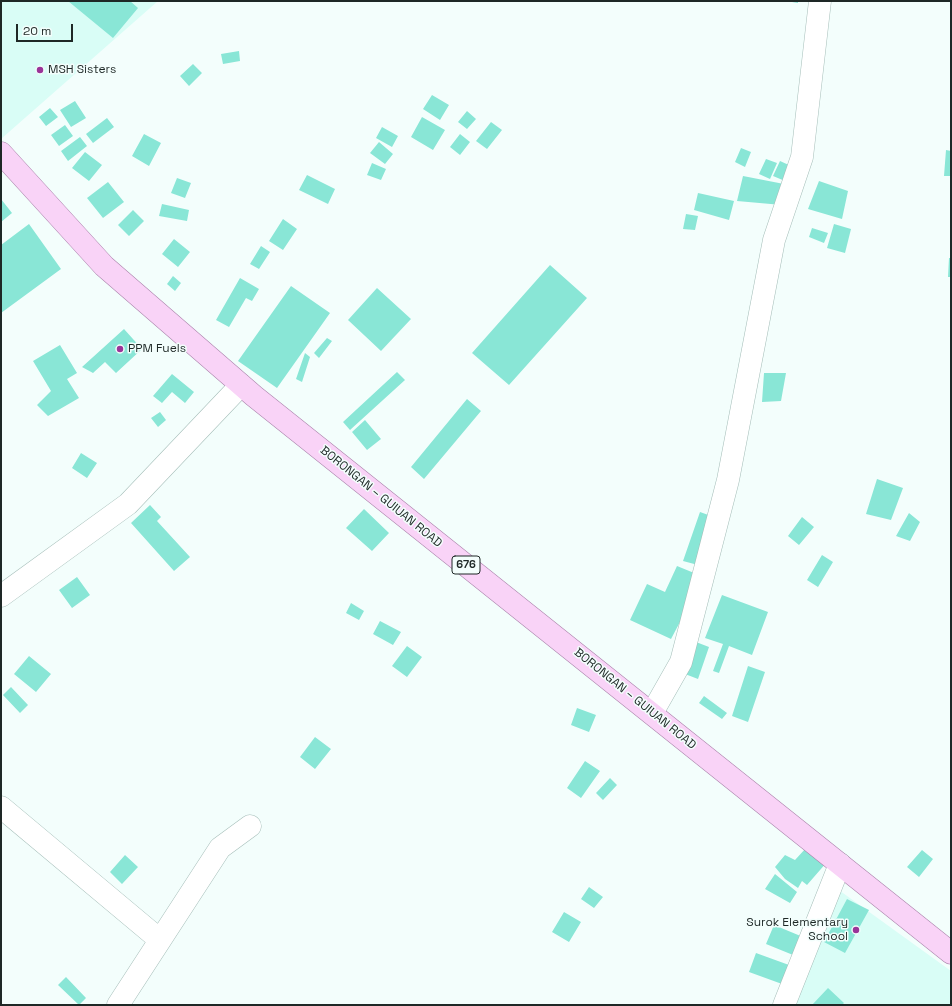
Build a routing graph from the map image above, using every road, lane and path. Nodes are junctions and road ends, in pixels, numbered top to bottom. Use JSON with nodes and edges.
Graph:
{"nodes":[{"id":1,"x":820,"y":1,"type":"edge"},
{"id":2,"x":1,"y":153,"type":"edge"},
{"id":3,"x":241,"y":385,"type":"junction"},
{"id":4,"x":1,"y":596,"type":"edge"},
{"id":5,"x":652,"y":713,"type":"junction"},
{"id":6,"x":1,"y":806,"type":"edge"},
{"id":7,"x":250,"y":826,"type":"dead end"},
{"id":8,"x":840,"y":864,"type":"junction"},
{"id":9,"x":160,"y":940,"type":"junction"},
{"id":10,"x":951,"y":953,"type":"edge"},
{"id":11,"x":118,"y":1005,"type":"edge"},
{"id":12,"x":784,"y":1005,"type":"edge"}],
"edges":[{"from":1,"to":5,"type":"street"},
{"from":2,"to":3,"type":"main road","name":"BORONGAN – GUIUAN ROAD","number":"676"},
{"from":3,"to":4,"type":"street"},
{"from":3,"to":5,"type":"main road","name":"BORONGAN – GUIUAN ROAD","number":"676"},
{"from":5,"to":8,"type":"main road","name":"BORONGAN – GUIUAN ROAD","number":"676"},
{"from":6,"to":9,"type":"street"},
{"from":7,"to":9,"type":"street"},
{"from":8,"to":10,"type":"main road","name":"BORONGAN – GUIUAN ROAD","number":"676"},
{"from":8,"to":12,"type":"street"},
{"from":9,"to":11,"type":"street"}]}
